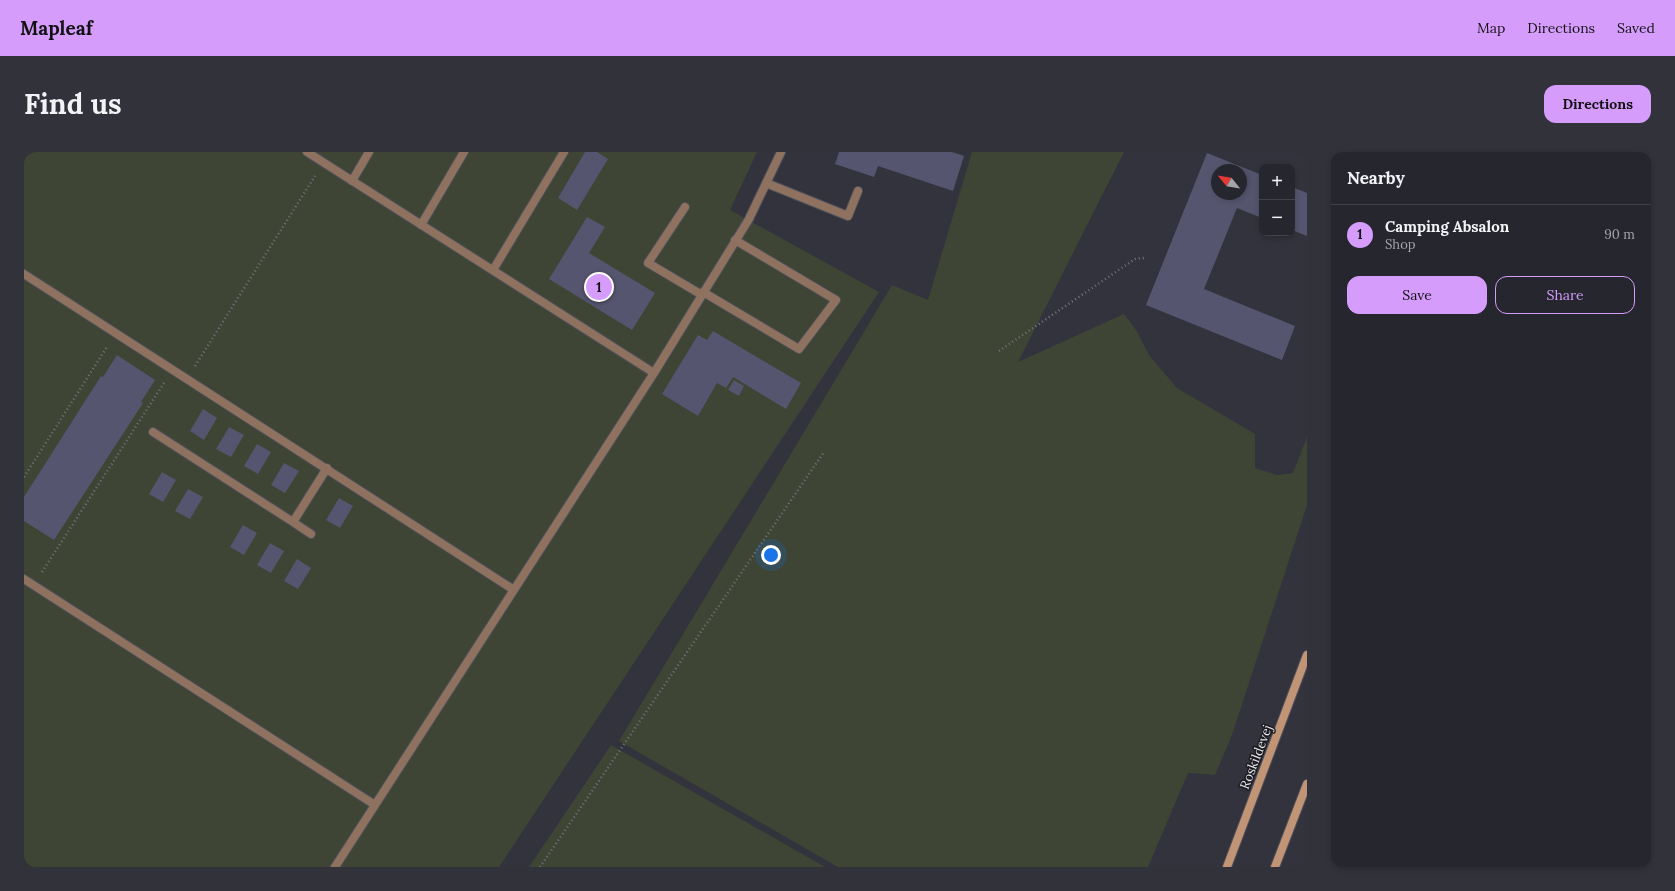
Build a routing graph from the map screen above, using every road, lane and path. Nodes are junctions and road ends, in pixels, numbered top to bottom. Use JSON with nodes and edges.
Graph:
{"nodes":[{"id":1,"x":307,"y":152,"type":"edge"},
{"id":2,"x":369,"y":152,"type":"edge"},
{"id":3,"x":464,"y":152,"type":"edge"},
{"id":4,"x":564,"y":152,"type":"edge"},
{"id":5,"x":781,"y":152,"type":"edge"},
{"id":6,"x":323,"y":162,"type":"junction"},
{"id":7,"x":352,"y":181,"type":"junction"},
{"id":8,"x":766,"y":182,"type":"junction"},
{"id":9,"x":858,"y":191,"type":"dead end"},
{"id":10,"x":685,"y":207,"type":"dead end"},
{"id":11,"x":421,"y":224,"type":"junction"},
{"id":12,"x":734,"y":240,"type":"junction"},
{"id":13,"x":1144,"y":258,"type":"dead end"},
{"id":14,"x":493,"y":270,"type":"junction"},
{"id":15,"x":24,"y":274,"type":"edge"},
{"id":16,"x":703,"y":294,"type":"junction"},
{"id":17,"x":116,"y":333,"type":"junction"},
{"id":18,"x":999,"y":352,"type":"dead end"},
{"id":19,"x":173,"y":369,"type":"junction"},
{"id":20,"x":654,"y":373,"type":"junction"},
{"id":21,"x":188,"y":379,"type":"junction"},
{"id":22,"x":154,"y":432,"type":"dead end"},
{"id":23,"x":824,"y":452,"type":"dead end"},
{"id":24,"x":327,"y":468,"type":"junction"},
{"id":25,"x":24,"y":477,"type":"edge"},
{"id":26,"x":293,"y":522,"type":"junction"},
{"id":27,"x":311,"y":534,"type":"dead end"},
{"id":28,"x":24,"y":579,"type":"edge"},
{"id":29,"x":34,"y":585,"type":"junction"},
{"id":30,"x":514,"y":590,"type":"junction"},
{"id":31,"x":1307,"y":655,"type":"edge"},
{"id":32,"x":1307,"y":784,"type":"edge"},
{"id":33,"x":375,"y":805,"type":"junction"},
{"id":34,"x":335,"y":867,"type":"edge"},
{"id":35,"x":540,"y":867,"type":"edge"},
{"id":36,"x":1226,"y":867,"type":"edge"},
{"id":37,"x":1275,"y":867,"type":"edge"}],
"edges":[{"from":1,"to":6,"type":"lane"},
{"from":2,"to":7,"type":"lane"},
{"from":3,"to":11,"type":"lane"},
{"from":4,"to":14,"type":"lane"},
{"from":5,"to":8,"type":"lane"},
{"from":6,"to":7,"type":"lane"},
{"from":6,"to":21,"type":"path"},
{"from":7,"to":11,"type":"lane"},
{"from":8,"to":9,"type":"lane"},
{"from":8,"to":12,"type":"lane"},
{"from":10,"to":16,"type":"lane"},
{"from":11,"to":14,"type":"lane"},
{"from":12,"to":16,"type":"lane"},
{"from":12,"to":16,"type":"lane"},
{"from":13,"to":18,"type":"path"},
{"from":14,"to":20,"type":"lane"},
{"from":15,"to":17,"type":"lane"},
{"from":16,"to":20,"type":"lane"},
{"from":17,"to":19,"type":"lane"},
{"from":17,"to":25,"type":"path"},
{"from":19,"to":21,"type":"lane"},
{"from":19,"to":29,"type":"path"},
{"from":20,"to":30,"type":"lane"},
{"from":21,"to":24,"type":"lane"},
{"from":22,"to":26,"type":"lane"},
{"from":23,"to":35,"type":"path"},
{"from":24,"to":26,"type":"lane"},
{"from":24,"to":30,"type":"lane"},
{"from":26,"to":27,"type":"lane"},
{"from":28,"to":29,"type":"lane"},
{"from":29,"to":33,"type":"lane"},
{"from":30,"to":33,"type":"lane"},
{"from":31,"to":36,"type":"main road","name":"Roskildevej"},
{"from":32,"to":37,"type":"main road"},
{"from":33,"to":34,"type":"lane"}]}
